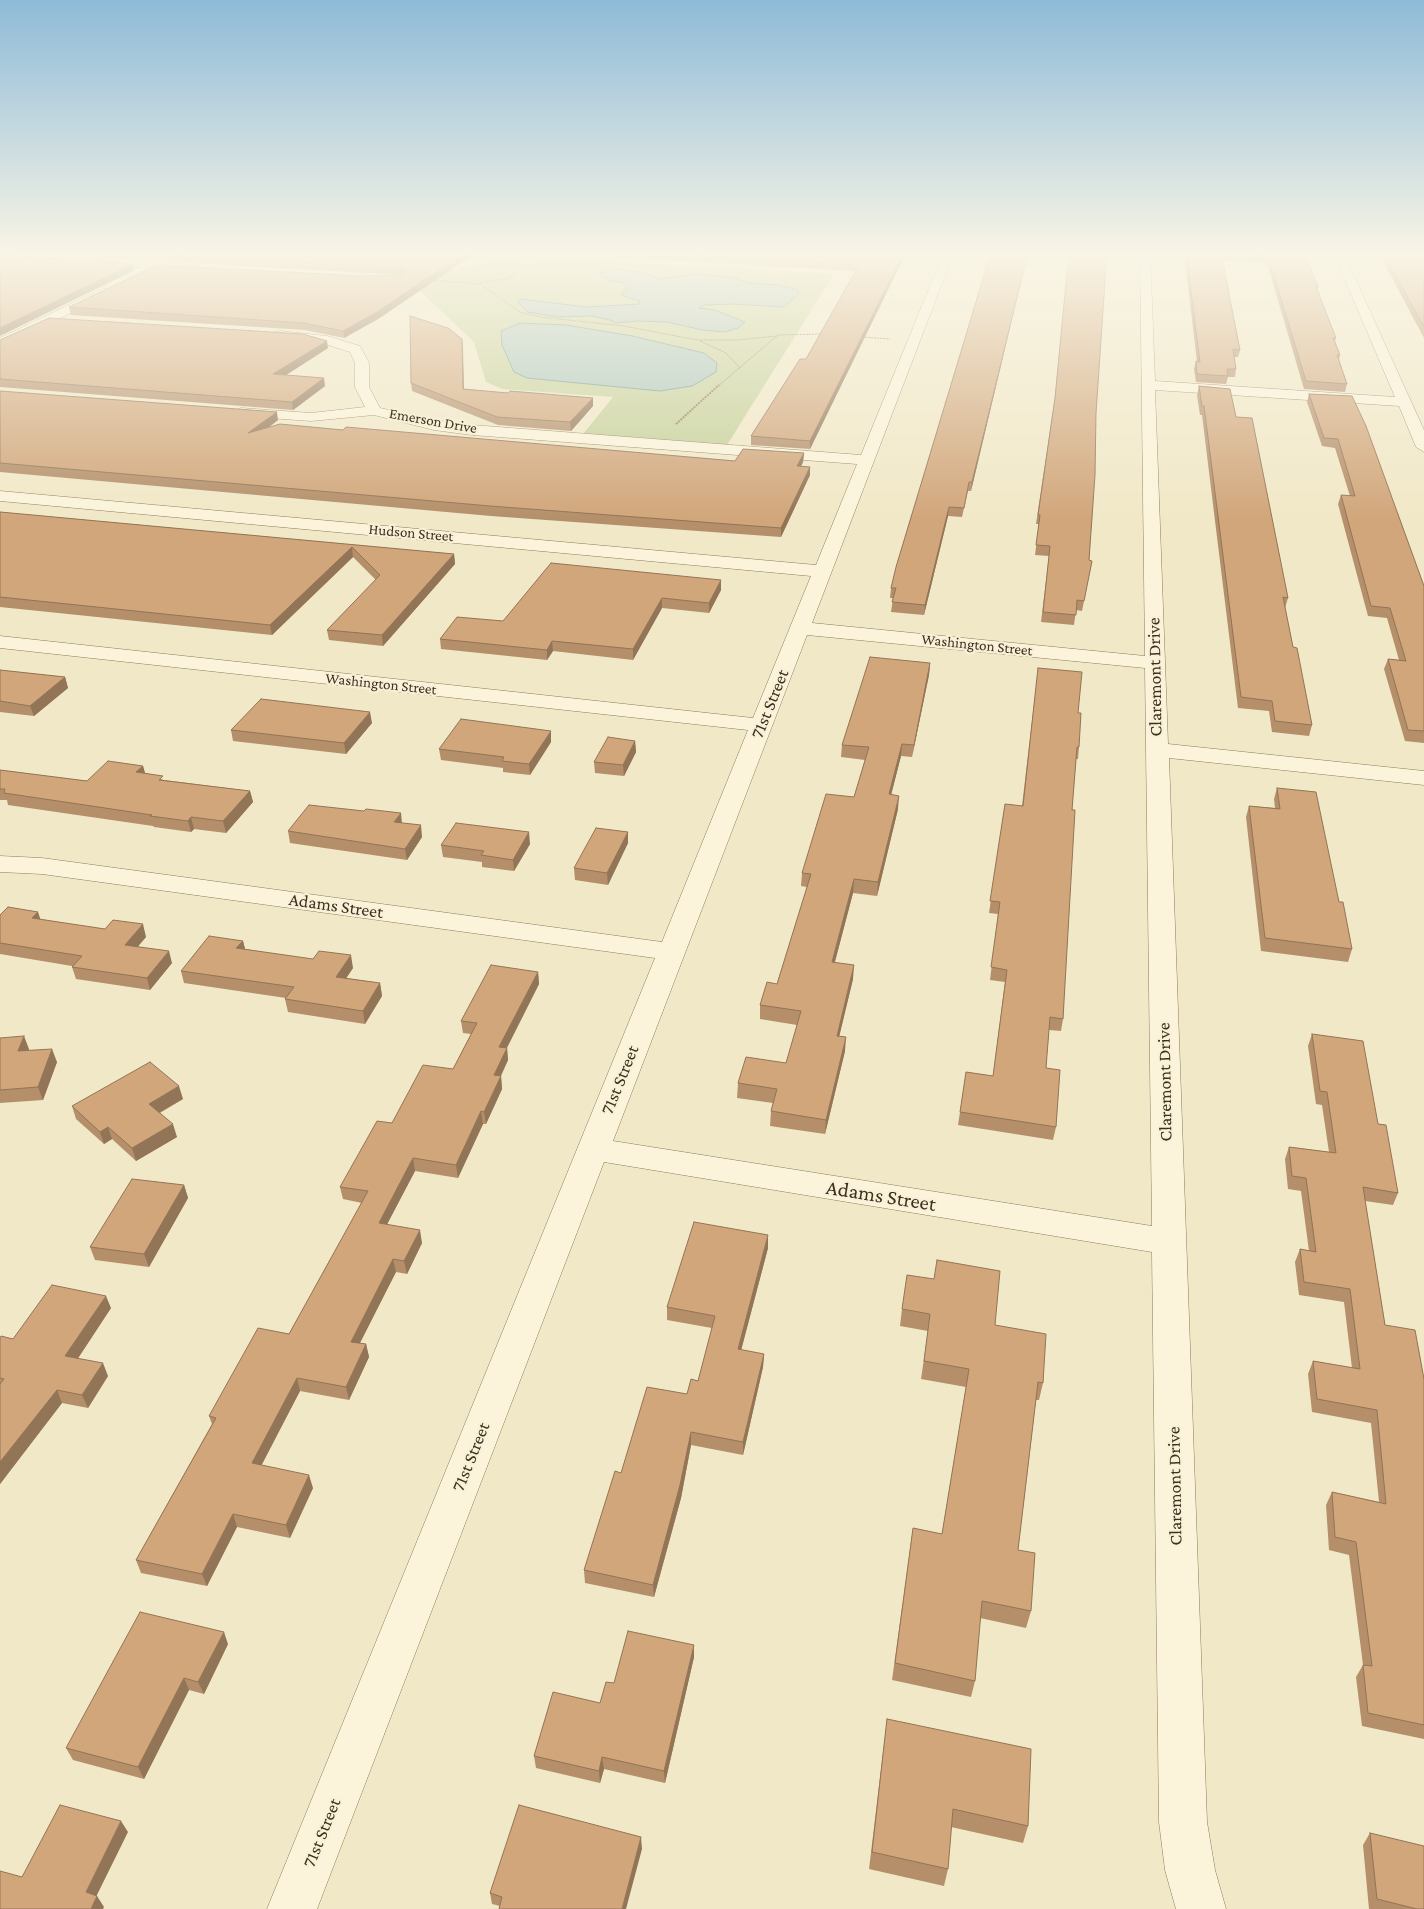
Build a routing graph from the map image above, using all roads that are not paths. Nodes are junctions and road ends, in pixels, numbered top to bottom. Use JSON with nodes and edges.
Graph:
{"nodes":[{"id":1,"x":327,"y":341,"type":"edge"},
{"id":2,"x":913,"y":341,"type":"edge"},
{"id":3,"x":1148,"y":341,"type":"edge"},
{"id":4,"x":1377,"y":341,"type":"edge"},
{"id":5,"x":1149,"y":385,"type":"junction"},
{"id":6,"x":1404,"y":402,"type":"junction"},
{"id":7,"x":224,"y":411,"type":"edge"},
{"id":8,"x":374,"y":411,"type":"junction"},
{"id":9,"x":1424,"y":447,"type":"edge"},
{"id":10,"x":866,"y":460,"type":"junction"},
{"id":11,"x":0,"y":496,"type":"edge"},
{"id":12,"x":822,"y":570,"type":"junction"},
{"id":13,"x":800,"y":628,"type":"junction"},
{"id":14,"x":0,"y":642,"type":"edge"},
{"id":15,"x":1154,"y":663,"type":"junction"},
{"id":16,"x":761,"y":726,"type":"junction"},
{"id":17,"x":1156,"y":750,"type":"junction"},
{"id":18,"x":1424,"y":778,"type":"edge"},
{"id":19,"x":0,"y":864,"type":"edge"},
{"id":20,"x":671,"y":952,"type":"junction"},
{"id":21,"x":593,"y":1149,"type":"junction"},
{"id":22,"x":1169,"y":1242,"type":"junction"},
{"id":23,"x":292,"y":1909,"type":"edge"},
{"id":24,"x":1201,"y":1909,"type":"edge"}],
"edges":[{"from":1,"to":8,"type":"street","name":"Emerson Drive"},
{"from":2,"to":10,"type":"street","name":"71st Street"},
{"from":3,"to":5,"type":"street","name":"Claremont Drive"},
{"from":4,"to":6,"type":"street"},
{"from":5,"to":6,"type":"street"},
{"from":5,"to":15,"type":"street","name":"Claremont Drive"},
{"from":6,"to":9,"type":"street"},
{"from":7,"to":8,"type":"street"},
{"from":8,"to":10,"type":"street","name":"Emerson Drive"},
{"from":10,"to":12,"type":"street","name":"71st Street"},
{"from":11,"to":12,"type":"street","name":"Hudson Street"},
{"from":12,"to":13,"type":"street","name":"71st Street"},
{"from":13,"to":15,"type":"street","name":"Washington Street"},
{"from":13,"to":16,"type":"street","name":"71st Street"},
{"from":14,"to":16,"type":"street","name":"Washington Street"},
{"from":15,"to":17,"type":"street","name":"Claremont Drive"},
{"from":16,"to":20,"type":"street","name":"71st Street"},
{"from":17,"to":18,"type":"street"},
{"from":17,"to":22,"type":"street","name":"Claremont Drive"},
{"from":19,"to":20,"type":"street","name":"Adams Street"},
{"from":20,"to":21,"type":"street","name":"71st Street"},
{"from":21,"to":22,"type":"street","name":"Adams Street"},
{"from":21,"to":23,"type":"street","name":"71st Street"},
{"from":22,"to":24,"type":"street","name":"Claremont Drive"}]}
